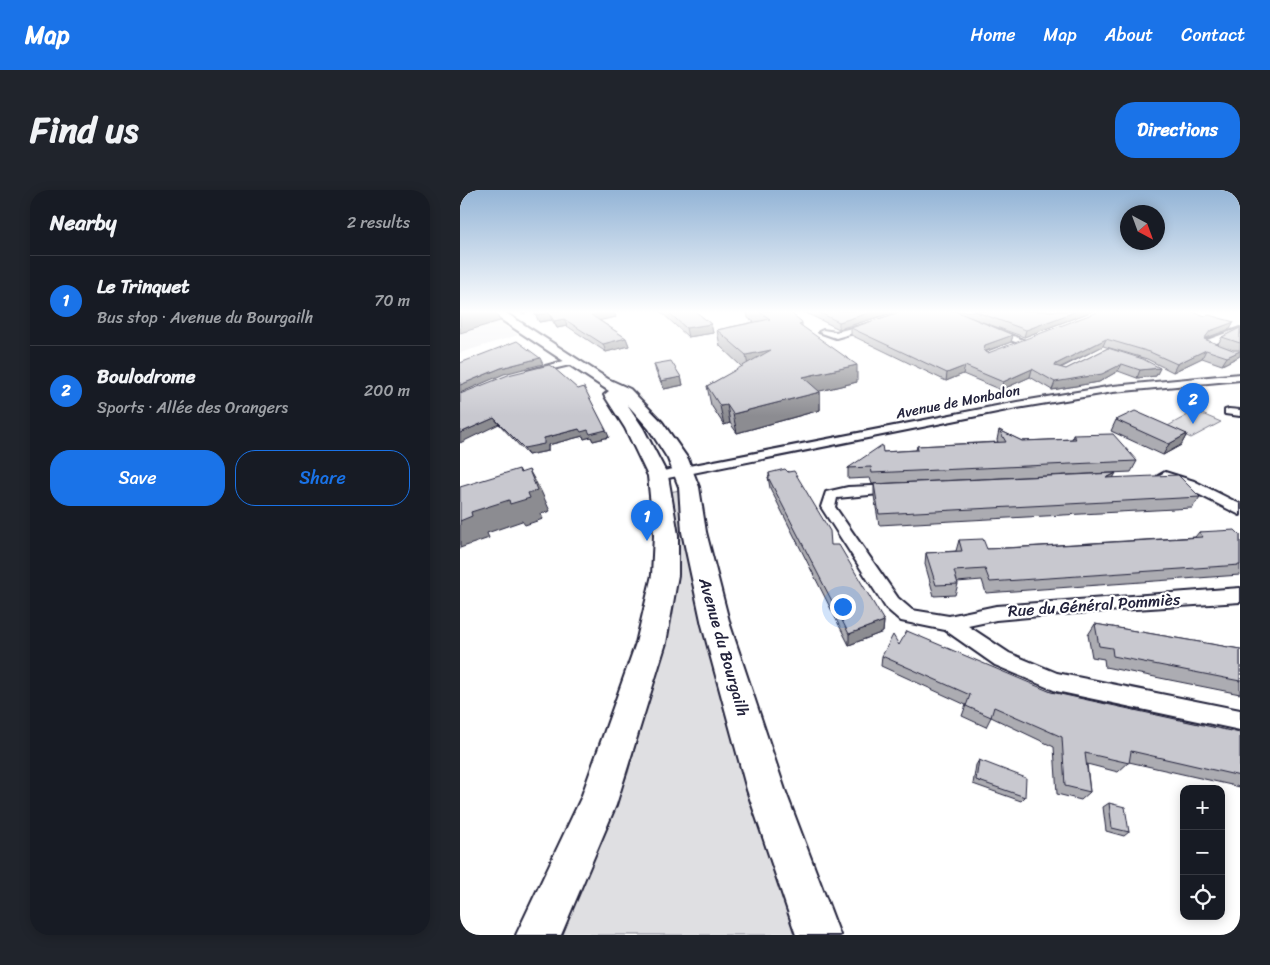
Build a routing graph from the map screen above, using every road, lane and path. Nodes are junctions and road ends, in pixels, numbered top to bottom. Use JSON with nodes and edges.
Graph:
{"nodes":[{"id":1,"x":546,"y":346,"type":"edge"},
{"id":2,"x":1015,"y":346,"type":"edge"},
{"id":3,"x":1206,"y":346,"type":"edge"},
{"id":4,"x":1009,"y":348,"type":"edge"},
{"id":5,"x":1232,"y":354,"type":"edge"},
{"id":6,"x":571,"y":362,"type":"junction"},
{"id":7,"x":523,"y":373,"type":"edge"},
{"id":8,"x":1166,"y":374,"type":"dead end"},
{"id":9,"x":1240,"y":377,"type":"edge"},
{"id":10,"x":603,"y":382,"type":"junction"},
{"id":11,"x":1181,"y":382,"type":"junction"},
{"id":12,"x":671,"y":473,"type":"junction"},
{"id":13,"x":1154,"y":476,"type":"edge"},
{"id":14,"x":907,"y":488,"type":"edge"},
{"id":15,"x":1240,"y":510,"type":"edge"},
{"id":16,"x":1240,"y":595,"type":"edge"},
{"id":17,"x":949,"y":623,"type":"junction"},
{"id":18,"x":1240,"y":720,"type":"edge"},
{"id":19,"x":538,"y":935,"type":"edge"},
{"id":20,"x":818,"y":935,"type":"edge"}],
"edges":[{"from":1,"to":6,"type":"main road","name":"Avenue du Bourgailh"},
{"from":2,"to":4,"type":"street"},
{"from":3,"to":5,"type":"street"},
{"from":6,"to":7,"type":"street"},
{"from":6,"to":10,"type":"main road","name":"Avenue du Bourgailh"},
{"from":8,"to":11,"type":"street"},
{"from":9,"to":11,"type":"street","name":"Avenue de Monbalon"},
{"from":10,"to":12,"type":"main road","name":"Avenue du Bourgailh"},
{"from":10,"to":12,"type":"main road","name":"Avenue du Bourgailh"},
{"from":11,"to":12,"type":"street","name":"Avenue de Monbalon"},
{"from":12,"to":19,"type":"main road","name":"Avenue du Bourgailh"},
{"from":12,"to":20,"type":"main road","name":"Avenue du Bourgailh"},
{"from":13,"to":15,"type":"street"},
{"from":14,"to":17,"type":"street"},
{"from":16,"to":17,"type":"street","name":"Rue du Général Pommiès"},
{"from":17,"to":18,"type":"street"}]}
